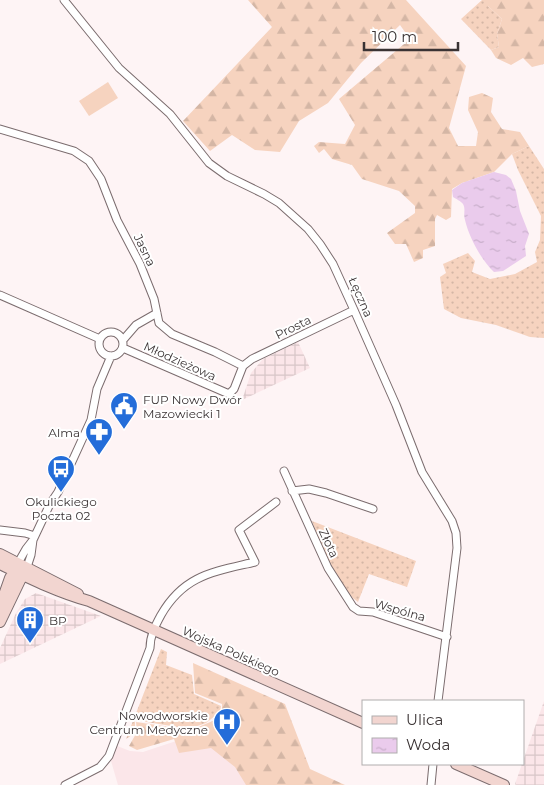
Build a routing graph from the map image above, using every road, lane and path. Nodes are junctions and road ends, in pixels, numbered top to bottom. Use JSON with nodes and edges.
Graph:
{"nodes":[{"id":1,"x":64,"y":0,"type":"edge"},
{"id":2,"x":0,"y":129,"type":"edge"},
{"id":3,"x":0,"y":295,"type":"edge"},
{"id":4,"x":354,"y":310,"type":"junction"},
{"id":5,"x":157,"y":313,"type":"junction"},
{"id":6,"x":100,"y":339,"type":"junction"},
{"id":7,"x":123,"y":344,"type":"junction"},
{"id":8,"x":111,"y":356,"type":"junction"},
{"id":9,"x":243,"y":366,"type":"junction"},
{"id":10,"x":284,"y":471,"type":"dead end"},
{"id":11,"x":292,"y":491,"type":"junction"},
{"id":12,"x":276,"y":502,"type":"dead end"},
{"id":13,"x":373,"y":509,"type":"dead end"},
{"id":14,"x":0,"y":530,"type":"edge"},
{"id":15,"x":34,"y":538,"type":"junction"},
{"id":16,"x":0,"y":554,"type":"edge"},
{"id":17,"x":0,"y":564,"type":"edge"},
{"id":18,"x":20,"y":569,"type":"junction"},
{"id":19,"x":349,"y":602,"type":"joint"},
{"id":20,"x":0,"y":606,"type":"edge"},
{"id":21,"x":0,"y":622,"type":"edge"},
{"id":22,"x":154,"y":630,"type":"junction"},
{"id":23,"x":447,"y":636,"type":"junction"},
{"id":24,"x":438,"y":700,"type":"edge"},
{"id":25,"x":362,"y":723,"type":"edge"},
{"id":26,"x":433,"y":765,"type":"edge"},
{"id":27,"x":458,"y":765,"type":"edge"},
{"id":28,"x":65,"y":785,"type":"edge"},
{"id":29,"x":431,"y":785,"type":"edge"},
{"id":30,"x":504,"y":785,"type":"edge"}],
"edges":[{"from":1,"to":4,"type":"street","name":"Łęczna"},
{"from":2,"to":5,"type":"street","name":"Jasna"},
{"from":3,"to":6,"type":"street"},
{"from":4,"to":9,"type":"street","name":"Prosta"},
{"from":4,"to":23,"type":"street","name":"Łęczna"},
{"from":5,"to":7,"type":"street"},
{"from":5,"to":9,"type":"street","name":"Jasna"},
{"from":6,"to":7,"type":"street"},
{"from":6,"to":8,"type":"street"},
{"from":7,"to":8,"type":"street"},
{"from":7,"to":9,"type":"street","name":"Młodzieżowa"},
{"from":8,"to":15,"type":"street"},
{"from":10,"to":11,"type":"street","name":"Złota"},
{"from":11,"to":13,"type":"street"},
{"from":11,"to":19,"type":"street","name":"Złota"},
{"from":12,"to":22,"type":"street"},
{"from":14,"to":15,"type":"street"},
{"from":15,"to":18,"type":"street"},
{"from":16,"to":18,"type":"main road","name":"Wojska Polskiego"},
{"from":17,"to":18,"type":"main road","name":"Wojska Polskiego"},
{"from":18,"to":20,"type":"main road"},
{"from":18,"to":21,"type":"main road"},
{"from":18,"to":22,"type":"main road","name":"Wojska Polskiego"},
{"from":19,"to":23,"type":"street","name":"Wspólna"},
{"from":22,"to":25,"type":"main road","name":"Wojska Polskiego"},
{"from":22,"to":28,"type":"street"},
{"from":23,"to":24,"type":"street","name":"Łęczna"},
{"from":26,"to":29,"type":"street"},
{"from":27,"to":30,"type":"main road"}]}
